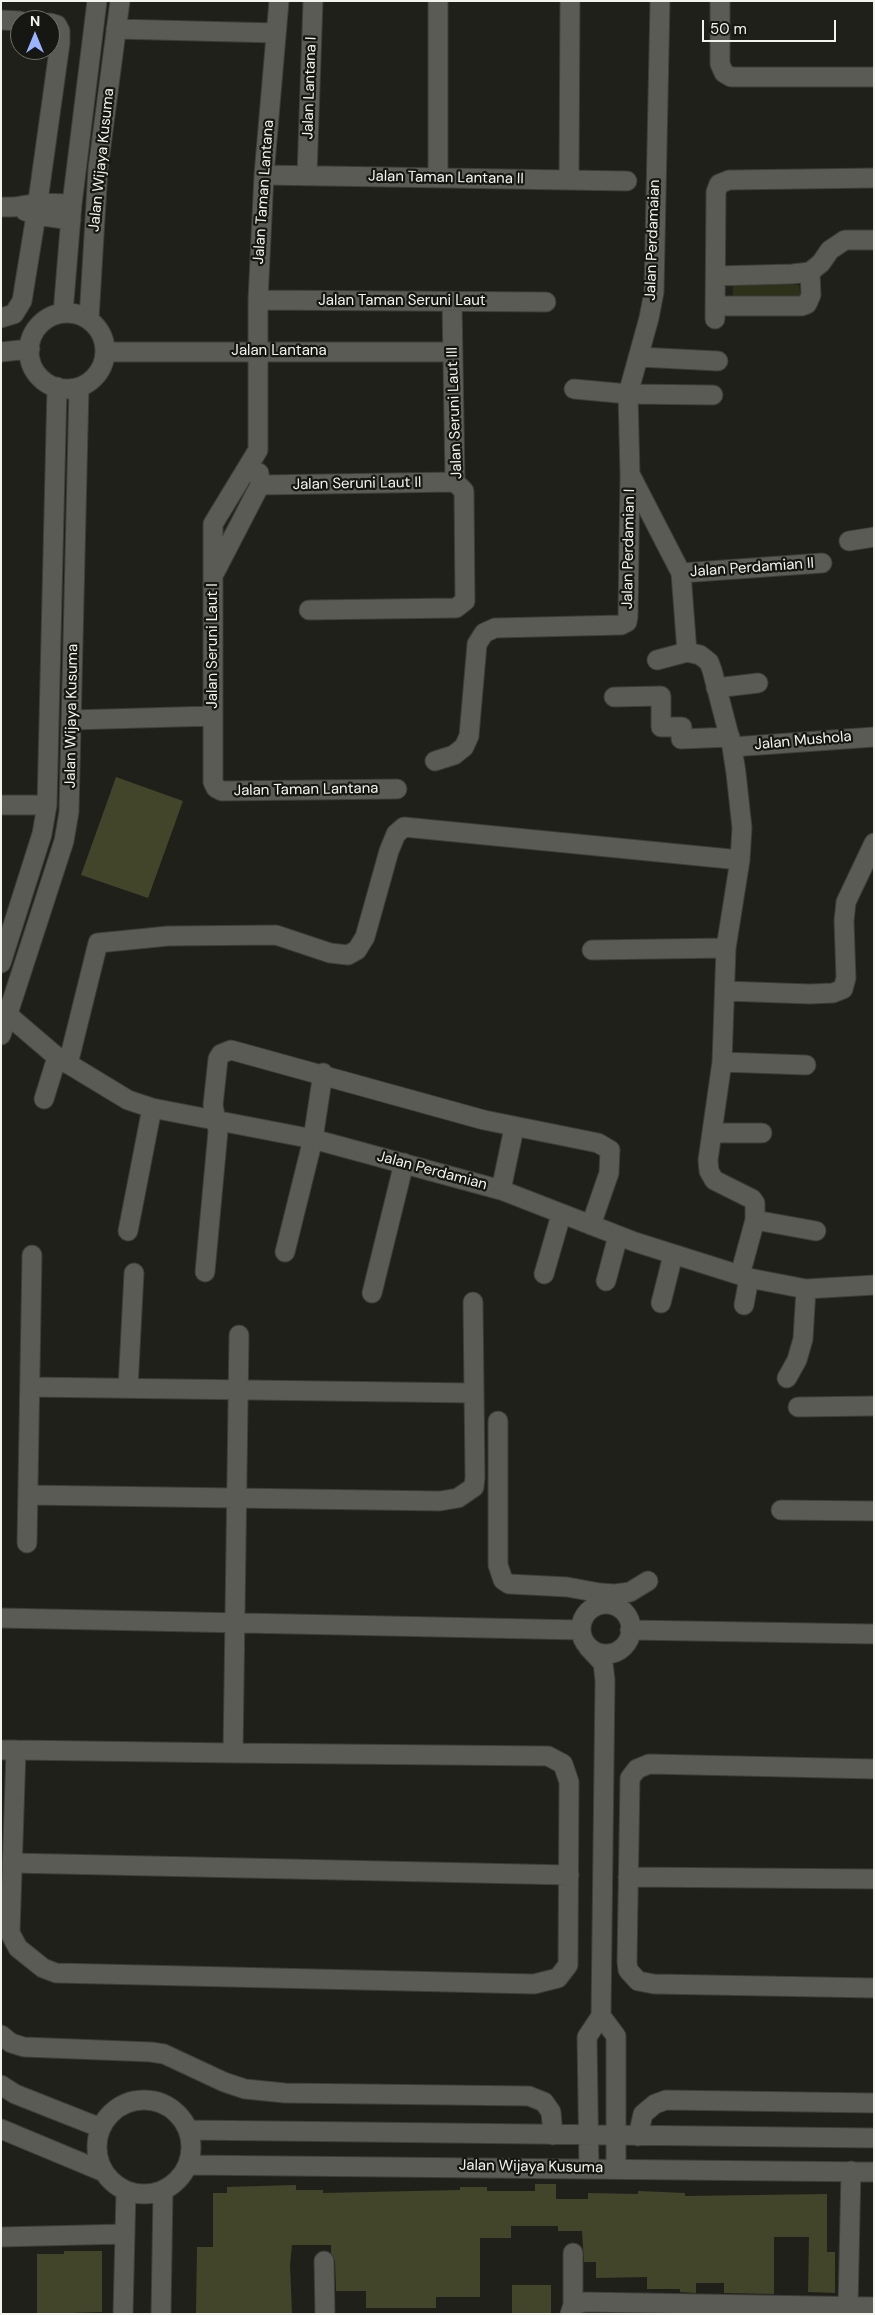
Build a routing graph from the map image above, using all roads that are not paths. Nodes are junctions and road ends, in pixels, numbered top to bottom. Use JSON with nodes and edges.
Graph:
{"nodes":[{"id":1,"x":98,"y":1,"type":"edge"},
{"id":2,"x":120,"y":1,"type":"edge"},
{"id":3,"x":279,"y":1,"type":"edge"},
{"id":4,"x":312,"y":1,"type":"edge"},
{"id":5,"x":438,"y":1,"type":"edge"},
{"id":6,"x":570,"y":1,"type":"edge"},
{"id":7,"x":660,"y":1,"type":"edge"},
{"id":8,"x":720,"y":1,"type":"edge"},
{"id":9,"x":116,"y":29,"type":"junction"},
{"id":10,"x":276,"y":33,"type":"junction"},
{"id":11,"x":58,"y":60,"type":"edge"},
{"id":12,"x":874,"y":77,"type":"edge"},
{"id":13,"x":264,"y":175,"type":"junction"},
{"id":14,"x":307,"y":175,"type":"junction"},
{"id":15,"x":438,"y":177,"type":"junction"},
{"id":16,"x":874,"y":178,"type":"edge"},
{"id":17,"x":569,"y":180,"type":"junction"},
{"id":18,"x":627,"y":181,"type":"dead end"},
{"id":19,"x":8,"y":207,"type":"edge"},
{"id":20,"x":37,"y":209,"type":"junction"},
{"id":21,"x":72,"y":212,"type":"junction"},
{"id":22,"x":874,"y":240,"type":"edge"},
{"id":23,"x":810,"y":272,"type":"junction"},
{"id":24,"x":716,"y":276,"type":"junction"},
{"id":25,"x":258,"y":300,"type":"junction"},
{"id":26,"x":452,"y":302,"type":"junction"},
{"id":27,"x":546,"y":302,"type":"dead end"},
{"id":28,"x":62,"y":313,"type":"junction"},
{"id":29,"x":1,"y":318,"type":"edge"},
{"id":30,"x":89,"y":319,"type":"junction"},
{"id":31,"x":30,"y":349,"type":"junction"},
{"id":32,"x":257,"y":351,"type":"junction"},
{"id":33,"x":1,"y":352,"type":"edge"},
{"id":34,"x":106,"y":352,"type":"junction"},
{"id":35,"x":453,"y":352,"type":"junction"},
{"id":36,"x":639,"y":357,"type":"junction"},
{"id":37,"x":718,"y":362,"type":"dead end"},
{"id":38,"x":57,"y":387,"type":"junction"},
{"id":39,"x":79,"y":387,"type":"junction"},
{"id":40,"x":574,"y":389,"type":"dead end"},
{"id":41,"x":628,"y":394,"type":"junction"},
{"id":42,"x":713,"y":395,"type":"dead end"},
{"id":43,"x":258,"y":450,"type":"junction"},
{"id":44,"x":630,"y":475,"type":"junction"},
{"id":45,"x":455,"y":482,"type":"junction"},
{"id":46,"x":260,"y":485,"type":"junction"},
{"id":47,"x":874,"y":537,"type":"edge"},
{"id":48,"x":849,"y":541,"type":"dead end"},
{"id":49,"x":822,"y":563,"type":"dead end"},
{"id":50,"x":682,"y":574,"type":"junction"},
{"id":51,"x":213,"y":575,"type":"junction"},
{"id":52,"x":309,"y":610,"type":"dead end"},
{"id":53,"x":686,"y":652,"type":"junction"},
{"id":54,"x":657,"y":660,"type":"dead end"},
{"id":55,"x":758,"y":683,"type":"dead end"},
{"id":56,"x":716,"y":688,"type":"junction"},
{"id":57,"x":614,"y":697,"type":"dead end"},
{"id":58,"x":213,"y":716,"type":"junction"},
{"id":59,"x":71,"y":720,"type":"junction"},
{"id":60,"x":874,"y":737,"type":"edge"},
{"id":61,"x":731,"y":742,"type":"junction"},
{"id":62,"x":435,"y":761,"type":"dead end"},
{"id":63,"x":216,"y":788,"type":"joint"},
{"id":64,"x":397,"y":789,"type":"dead end"},
{"id":65,"x":1,"y":805,"type":"edge"},
{"id":66,"x":47,"y":805,"type":"junction"},
{"id":67,"x":872,"y":852,"type":"edge"},
{"id":68,"x":740,"y":860,"type":"junction"},
{"id":69,"x":726,"y":948,"type":"junction"},
{"id":70,"x":592,"y":950,"type":"dead end"},
{"id":71,"x":1,"y":963,"type":"edge"},
{"id":72,"x":725,"y":991,"type":"junction"},
{"id":73,"x":5,"y":1011,"type":"edge"},
{"id":74,"x":1,"y":1036,"type":"edge"},
{"id":75,"x":63,"y":1061,"type":"junction"},
{"id":76,"x":722,"y":1062,"type":"junction"},
{"id":77,"x":806,"y":1066,"type":"dead end"},
{"id":78,"x":322,"y":1074,"type":"junction"},
{"id":79,"x":44,"y":1099,"type":"dead end"},
{"id":80,"x":152,"y":1108,"type":"junction"},
{"id":81,"x":217,"y":1120,"type":"junction"},
{"id":82,"x":514,"y":1128,"type":"junction"},
{"id":83,"x":713,"y":1133,"type":"junction"},
{"id":84,"x":762,"y":1133,"type":"dead end"},
{"id":85,"x":313,"y":1139,"type":"junction"},
{"id":86,"x":404,"y":1164,"type":"junction"},
{"id":87,"x":501,"y":1190,"type":"junction"},
{"id":88,"x":561,"y":1215,"type":"junction"},
{"id":89,"x":755,"y":1220,"type":"junction"},
{"id":90,"x":591,"y":1226,"type":"junction"},
{"id":91,"x":128,"y":1231,"type":"dead end"},
{"id":92,"x":816,"y":1231,"type":"dead end"},
{"id":93,"x":618,"y":1236,"type":"junction"},
{"id":94,"x":285,"y":1252,"type":"dead end"},
{"id":95,"x":32,"y":1255,"type":"dead end"},
{"id":96,"x":673,"y":1255,"type":"junction"},
{"id":97,"x":205,"y":1272,"type":"dead end"},
{"id":98,"x":134,"y":1273,"type":"dead end"},
{"id":99,"x":544,"y":1274,"type":"dead end"},
{"id":100,"x":745,"y":1276,"type":"junction"},
{"id":101,"x":606,"y":1281,"type":"dead end"},
{"id":102,"x":874,"y":1285,"type":"edge"},
{"id":103,"x":806,"y":1289,"type":"junction"},
{"id":104,"x":372,"y":1293,"type":"dead end"},
{"id":105,"x":473,"y":1302,"type":"dead end"},
{"id":106,"x":661,"y":1303,"type":"dead end"},
{"id":107,"x":744,"y":1305,"type":"dead end"},
{"id":108,"x":239,"y":1335,"type":"dead end"},
{"id":109,"x":787,"y":1378,"type":"dead end"},
{"id":110,"x":30,"y":1387,"type":"junction"},
{"id":111,"x":128,"y":1388,"type":"junction"},
{"id":112,"x":239,"y":1390,"type":"junction"},
{"id":113,"x":473,"y":1393,"type":"junction"},
{"id":114,"x":874,"y":1406,"type":"edge"},
{"id":115,"x":798,"y":1407,"type":"dead end"},
{"id":116,"x":498,"y":1422,"type":"dead end"},
{"id":117,"x":28,"y":1495,"type":"junction"},
{"id":118,"x":237,"y":1499,"type":"junction"},
{"id":119,"x":781,"y":1510,"type":"dead end"},
{"id":120,"x":874,"y":1511,"type":"edge"},
{"id":121,"x":28,"y":1544,"type":"dead end"},
{"id":122,"x":648,"y":1581,"type":"dead end"},
{"id":123,"x":582,"y":1591,"type":"junction"},
{"id":124,"x":630,"y":1592,"type":"junction"},
{"id":125,"x":592,"y":1608,"type":"junction"},
{"id":126,"x":622,"y":1610,"type":"junction"},
{"id":127,"x":1,"y":1618,"type":"edge"},
{"id":128,"x":236,"y":1623,"type":"junction"},
{"id":129,"x":581,"y":1630,"type":"junction"},
{"id":130,"x":874,"y":1634,"type":"edge"},
{"id":131,"x":627,"y":1638,"type":"junction"},
{"id":132,"x":588,"y":1647,"type":"junction"},
{"id":133,"x":605,"y":1680,"type":"junction"},
{"id":134,"x":8,"y":1750,"type":"edge"},
{"id":135,"x":233,"y":1753,"type":"junction"},
{"id":136,"x":874,"y":1769,"type":"edge"},
{"id":137,"x":12,"y":1863,"type":"junction"},
{"id":138,"x":568,"y":1874,"type":"junction"},
{"id":139,"x":628,"y":1877,"type":"junction"},
{"id":140,"x":874,"y":1879,"type":"edge"},
{"id":141,"x":874,"y":1988,"type":"edge"},
{"id":142,"x":601,"y":2016,"type":"junction"},
{"id":143,"x":1,"y":2034,"type":"edge"},
{"id":144,"x":1,"y":2085,"type":"edge"},
{"id":145,"x":874,"y":2103,"type":"edge"},
{"id":146,"x":100,"y":2128,"type":"junction"},
{"id":147,"x":1,"y":2129,"type":"edge"},
{"id":148,"x":189,"y":2130,"type":"junction"},
{"id":149,"x":553,"y":2135,"type":"junction"},
{"id":150,"x":588,"y":2135,"type":"junction"},
{"id":151,"x":617,"y":2136,"type":"junction"},
{"id":152,"x":638,"y":2136,"type":"junction"},
{"id":153,"x":874,"y":2138,"type":"edge"},
{"id":154,"x":188,"y":2165,"type":"junction"},
{"id":155,"x":589,"y":2168,"type":"junction"},
{"id":156,"x":616,"y":2168,"type":"junction"},
{"id":157,"x":104,"y":2172,"type":"junction"},
{"id":158,"x":852,"y":2172,"type":"junction"},
{"id":159,"x":874,"y":2172,"type":"edge"},
{"id":160,"x":126,"y":2191,"type":"junction"},
{"id":161,"x":163,"y":2191,"type":"junction"},
{"id":162,"x":125,"y":2234,"type":"junction"},
{"id":163,"x":1,"y":2237,"type":"edge"},
{"id":164,"x":573,"y":2253,"type":"dead end"},
{"id":165,"x":324,"y":2261,"type":"dead end"},
{"id":166,"x":848,"y":2307,"type":"junction"},
{"id":167,"x":874,"y":2307,"type":"edge"},
{"id":168,"x":572,"y":2309,"type":"edge"},
{"id":169,"x":123,"y":2314,"type":"edge"},
{"id":170,"x":161,"y":2314,"type":"edge"},
{"id":171,"x":325,"y":2314,"type":"edge"}],
"edges":[{"from":1,"to":21,"type":"street","name":"Jalan Wijaya Kusuma"},
{"from":2,"to":9,"type":"street","name":"Jalan Wijaya Kusuma"},
{"from":3,"to":10,"type":"street","name":"Jalan Taman Lantana"},
{"from":4,"to":14,"type":"street","name":"Jalan Lantana I"},
{"from":5,"to":15,"type":"street"},
{"from":6,"to":17,"type":"street"},
{"from":7,"to":36,"type":"street","name":"Jalan Perdamaian"},
{"from":8,"to":12,"type":"street"},
{"from":9,"to":10,"type":"street"},
{"from":9,"to":30,"type":"street","name":"Jalan Wijaya Kusuma"},
{"from":10,"to":13,"type":"street","name":"Jalan Taman Lantana"},
{"from":11,"to":20,"type":"street"},
{"from":13,"to":14,"type":"street","name":"Jalan Taman Lantana II"},
{"from":13,"to":25,"type":"street","name":"Jalan Taman Lantana"},
{"from":14,"to":15,"type":"street","name":"Jalan Taman Lantana II"},
{"from":15,"to":17,"type":"street","name":"Jalan Taman Lantana II"},
{"from":16,"to":24,"type":"street"},
{"from":17,"to":18,"type":"street","name":"Jalan Taman Lantana II"},
{"from":19,"to":20,"type":"street"},
{"from":20,"to":21,"type":"street"},
{"from":20,"to":29,"type":"street"},
{"from":21,"to":28,"type":"street","name":"Jalan Wijaya Kusuma"},
{"from":22,"to":23,"type":"street"},
{"from":23,"to":24,"type":"street"},
{"from":23,"to":24,"type":"street"},
{"from":25,"to":26,"type":"street","name":"Jalan Taman Seruni Laut"},
{"from":25,"to":32,"type":"street","name":"Jalan Taman Lantana"},
{"from":26,"to":27,"type":"street","name":"Jalan Taman Seruni Laut"},
{"from":26,"to":35,"type":"street","name":"Jalan Seruni Laut III"},
{"from":28,"to":30,"type":"street"},
{"from":28,"to":31,"type":"street"},
{"from":30,"to":34,"type":"street"},
{"from":31,"to":33,"type":"street"},
{"from":31,"to":38,"type":"street"},
{"from":32,"to":34,"type":"street","name":"Jalan Lantana"},
{"from":32,"to":35,"type":"street","name":"Jalan Lantana"},
{"from":32,"to":43,"type":"street"},
{"from":34,"to":39,"type":"street"},
{"from":35,"to":45,"type":"street","name":"Jalan Seruni Laut III"},
{"from":36,"to":37,"type":"street"},
{"from":36,"to":41,"type":"street","name":"Jalan Perdamaian"},
{"from":38,"to":39,"type":"street"},
{"from":38,"to":66,"type":"street","name":"Jalan Wijaya Kusuma"},
{"from":39,"to":59,"type":"street","name":"Jalan Wijaya Kusuma"},
{"from":40,"to":41,"type":"street"},
{"from":41,"to":42,"type":"street"},
{"from":41,"to":44,"type":"street","name":"Jalan Perdamaian"},
{"from":43,"to":46,"type":"street"},
{"from":43,"to":51,"type":"street","name":"Jalan Seruni Laut I"},
{"from":44,"to":50,"type":"street"},
{"from":44,"to":62,"type":"street","name":"Jalan Perdamian I"},
{"from":45,"to":46,"type":"street","name":"Jalan Seruni Laut II"},
{"from":45,"to":52,"type":"street","name":"Jalan Seruni Laut III"},
{"from":46,"to":51,"type":"street","name":"Jalan Seruni Laut I"},
{"from":47,"to":48,"type":"street"},
{"from":49,"to":50,"type":"street","name":"Jalan Perdamian II"},
{"from":50,"to":53,"type":"street"},
{"from":51,"to":58,"type":"street","name":"Jalan Seruni Laut I"},
{"from":53,"to":54,"type":"street"},
{"from":53,"to":56,"type":"street"},
{"from":55,"to":56,"type":"street"},
{"from":56,"to":61,"type":"street"},
{"from":57,"to":61,"type":"street","name":"Jalan Mushola"},
{"from":58,"to":59,"type":"street","name":"Jalan Seruni Laut I"},
{"from":58,"to":63,"type":"street","name":"Jalan Seruni Laut I"},
{"from":59,"to":73,"type":"street","name":"Jalan Wijaya Kusuma"},
{"from":60,"to":61,"type":"street","name":"Jalan Mushola"},
{"from":61,"to":68,"type":"street"},
{"from":63,"to":64,"type":"street","name":"Jalan Taman Lantana"},
{"from":65,"to":66,"type":"street"},
{"from":66,"to":71,"type":"street","name":"Jalan Wijaya Kusuma"},
{"from":67,"to":72,"type":"street"},
{"from":68,"to":69,"type":"street"},
{"from":68,"to":75,"type":"street"},
{"from":69,"to":70,"type":"street"},
{"from":69,"to":72,"type":"street"},
{"from":72,"to":76,"type":"street"},
{"from":73,"to":74,"type":"street","name":"Jalan Wijaya Kusuma"},
{"from":73,"to":75,"type":"street","name":"Jalan Perdamian"},
{"from":75,"to":79,"type":"street"},
{"from":75,"to":80,"type":"street","name":"Jalan Perdamian"},
{"from":76,"to":77,"type":"street"},
{"from":76,"to":83,"type":"street"},
{"from":78,"to":81,"type":"street"},
{"from":78,"to":82,"type":"street"},
{"from":78,"to":85,"type":"street"},
{"from":80,"to":81,"type":"street","name":"Jalan Perdamian"},
{"from":80,"to":91,"type":"street"},
{"from":81,"to":85,"type":"street","name":"Jalan Perdamian"},
{"from":81,"to":97,"type":"street"},
{"from":82,"to":87,"type":"street"},
{"from":82,"to":90,"type":"street"},
{"from":83,"to":84,"type":"street"},
{"from":83,"to":89,"type":"street"},
{"from":85,"to":86,"type":"street","name":"Jalan Perdamian"},
{"from":85,"to":94,"type":"street"},
{"from":86,"to":87,"type":"street","name":"Jalan Perdamian"},
{"from":86,"to":104,"type":"street"},
{"from":87,"to":88,"type":"street","name":"Jalan Perdamian"},
{"from":88,"to":90,"type":"street","name":"Jalan Perdamian"},
{"from":88,"to":99,"type":"street"},
{"from":89,"to":92,"type":"street"},
{"from":89,"to":100,"type":"street"},
{"from":90,"to":93,"type":"street","name":"Jalan Perdamian"},
{"from":93,"to":96,"type":"street","name":"Jalan Perdamian"},
{"from":93,"to":101,"type":"street"},
{"from":95,"to":110,"type":"street"},
{"from":96,"to":100,"type":"street","name":"Jalan Perdamian"},
{"from":96,"to":106,"type":"street"},
{"from":98,"to":111,"type":"street"},
{"from":100,"to":103,"type":"street","name":"Jalan Perdamian"},
{"from":100,"to":107,"type":"street"},
{"from":102,"to":103,"type":"street","name":"Jalan Perdamian"},
{"from":103,"to":109,"type":"street"},
{"from":105,"to":113,"type":"street"},
{"from":108,"to":112,"type":"street"},
{"from":110,"to":111,"type":"street"},
{"from":110,"to":117,"type":"street"},
{"from":111,"to":112,"type":"street"},
{"from":112,"to":113,"type":"street"},
{"from":112,"to":118,"type":"street"},
{"from":113,"to":118,"type":"street"},
{"from":114,"to":115,"type":"street"},
{"from":116,"to":123,"type":"street"},
{"from":117,"to":118,"type":"street"},
{"from":117,"to":121,"type":"street"},
{"from":118,"to":128,"type":"street"},
{"from":119,"to":120,"type":"street"},
{"from":122,"to":124,"type":"street"},
{"from":123,"to":124,"type":"street"},
{"from":123,"to":125,"type":"street"},
{"from":124,"to":126,"type":"street"},
{"from":125,"to":126,"type":"street"},
{"from":125,"to":129,"type":"street"},
{"from":126,"to":131,"type":"street"},
{"from":127,"to":128,"type":"street"},
{"from":128,"to":129,"type":"street"},
{"from":128,"to":135,"type":"street"},
{"from":129,"to":132,"type":"street"},
{"from":130,"to":131,"type":"street"},
{"from":131,"to":132,"type":"street"},
{"from":131,"to":133,"type":"street"},
{"from":132,"to":133,"type":"street"},
{"from":133,"to":142,"type":"street"},
{"from":134,"to":135,"type":"street"},
{"from":134,"to":137,"type":"street"},
{"from":135,"to":138,"type":"street"},
{"from":136,"to":139,"type":"street"},
{"from":137,"to":138,"type":"street"},
{"from":137,"to":138,"type":"street"},
{"from":139,"to":140,"type":"street"},
{"from":139,"to":141,"type":"street"},
{"from":142,"to":150,"type":"street"},
{"from":142,"to":151,"type":"street"},
{"from":143,"to":149,"type":"street"},
{"from":144,"to":146,"type":"street"},
{"from":145,"to":152,"type":"street"},
{"from":146,"to":148,"type":"street"},
{"from":146,"to":157,"type":"street"},
{"from":147,"to":157,"type":"street"},
{"from":148,"to":149,"type":"street"},
{"from":148,"to":154,"type":"street"},
{"from":149,"to":150,"type":"street"},
{"from":150,"to":151,"type":"street"},
{"from":150,"to":155,"type":"street"},
{"from":151,"to":152,"type":"street"},
{"from":151,"to":156,"type":"street"},
{"from":152,"to":153,"type":"street"},
{"from":154,"to":155,"type":"street","name":"Jalan Wijaya Kusuma"},
{"from":154,"to":161,"type":"street"},
{"from":155,"to":156,"type":"street","name":"Jalan Wijaya Kusuma"},
{"from":156,"to":158,"type":"street","name":"Jalan Wijaya Kusuma"},
{"from":157,"to":160,"type":"street"},
{"from":158,"to":159,"type":"street","name":"Jalan Wijaya Kusuma"},
{"from":158,"to":166,"type":"street"},
{"from":160,"to":161,"type":"street"},
{"from":160,"to":162,"type":"street"},
{"from":161,"to":170,"type":"street"},
{"from":162,"to":163,"type":"street"},
{"from":162,"to":169,"type":"street"},
{"from":164,"to":168,"type":"street"},
{"from":165,"to":171,"type":"street"},
{"from":166,"to":167,"type":"street"},
{"from":166,"to":168,"type":"street"}]}
